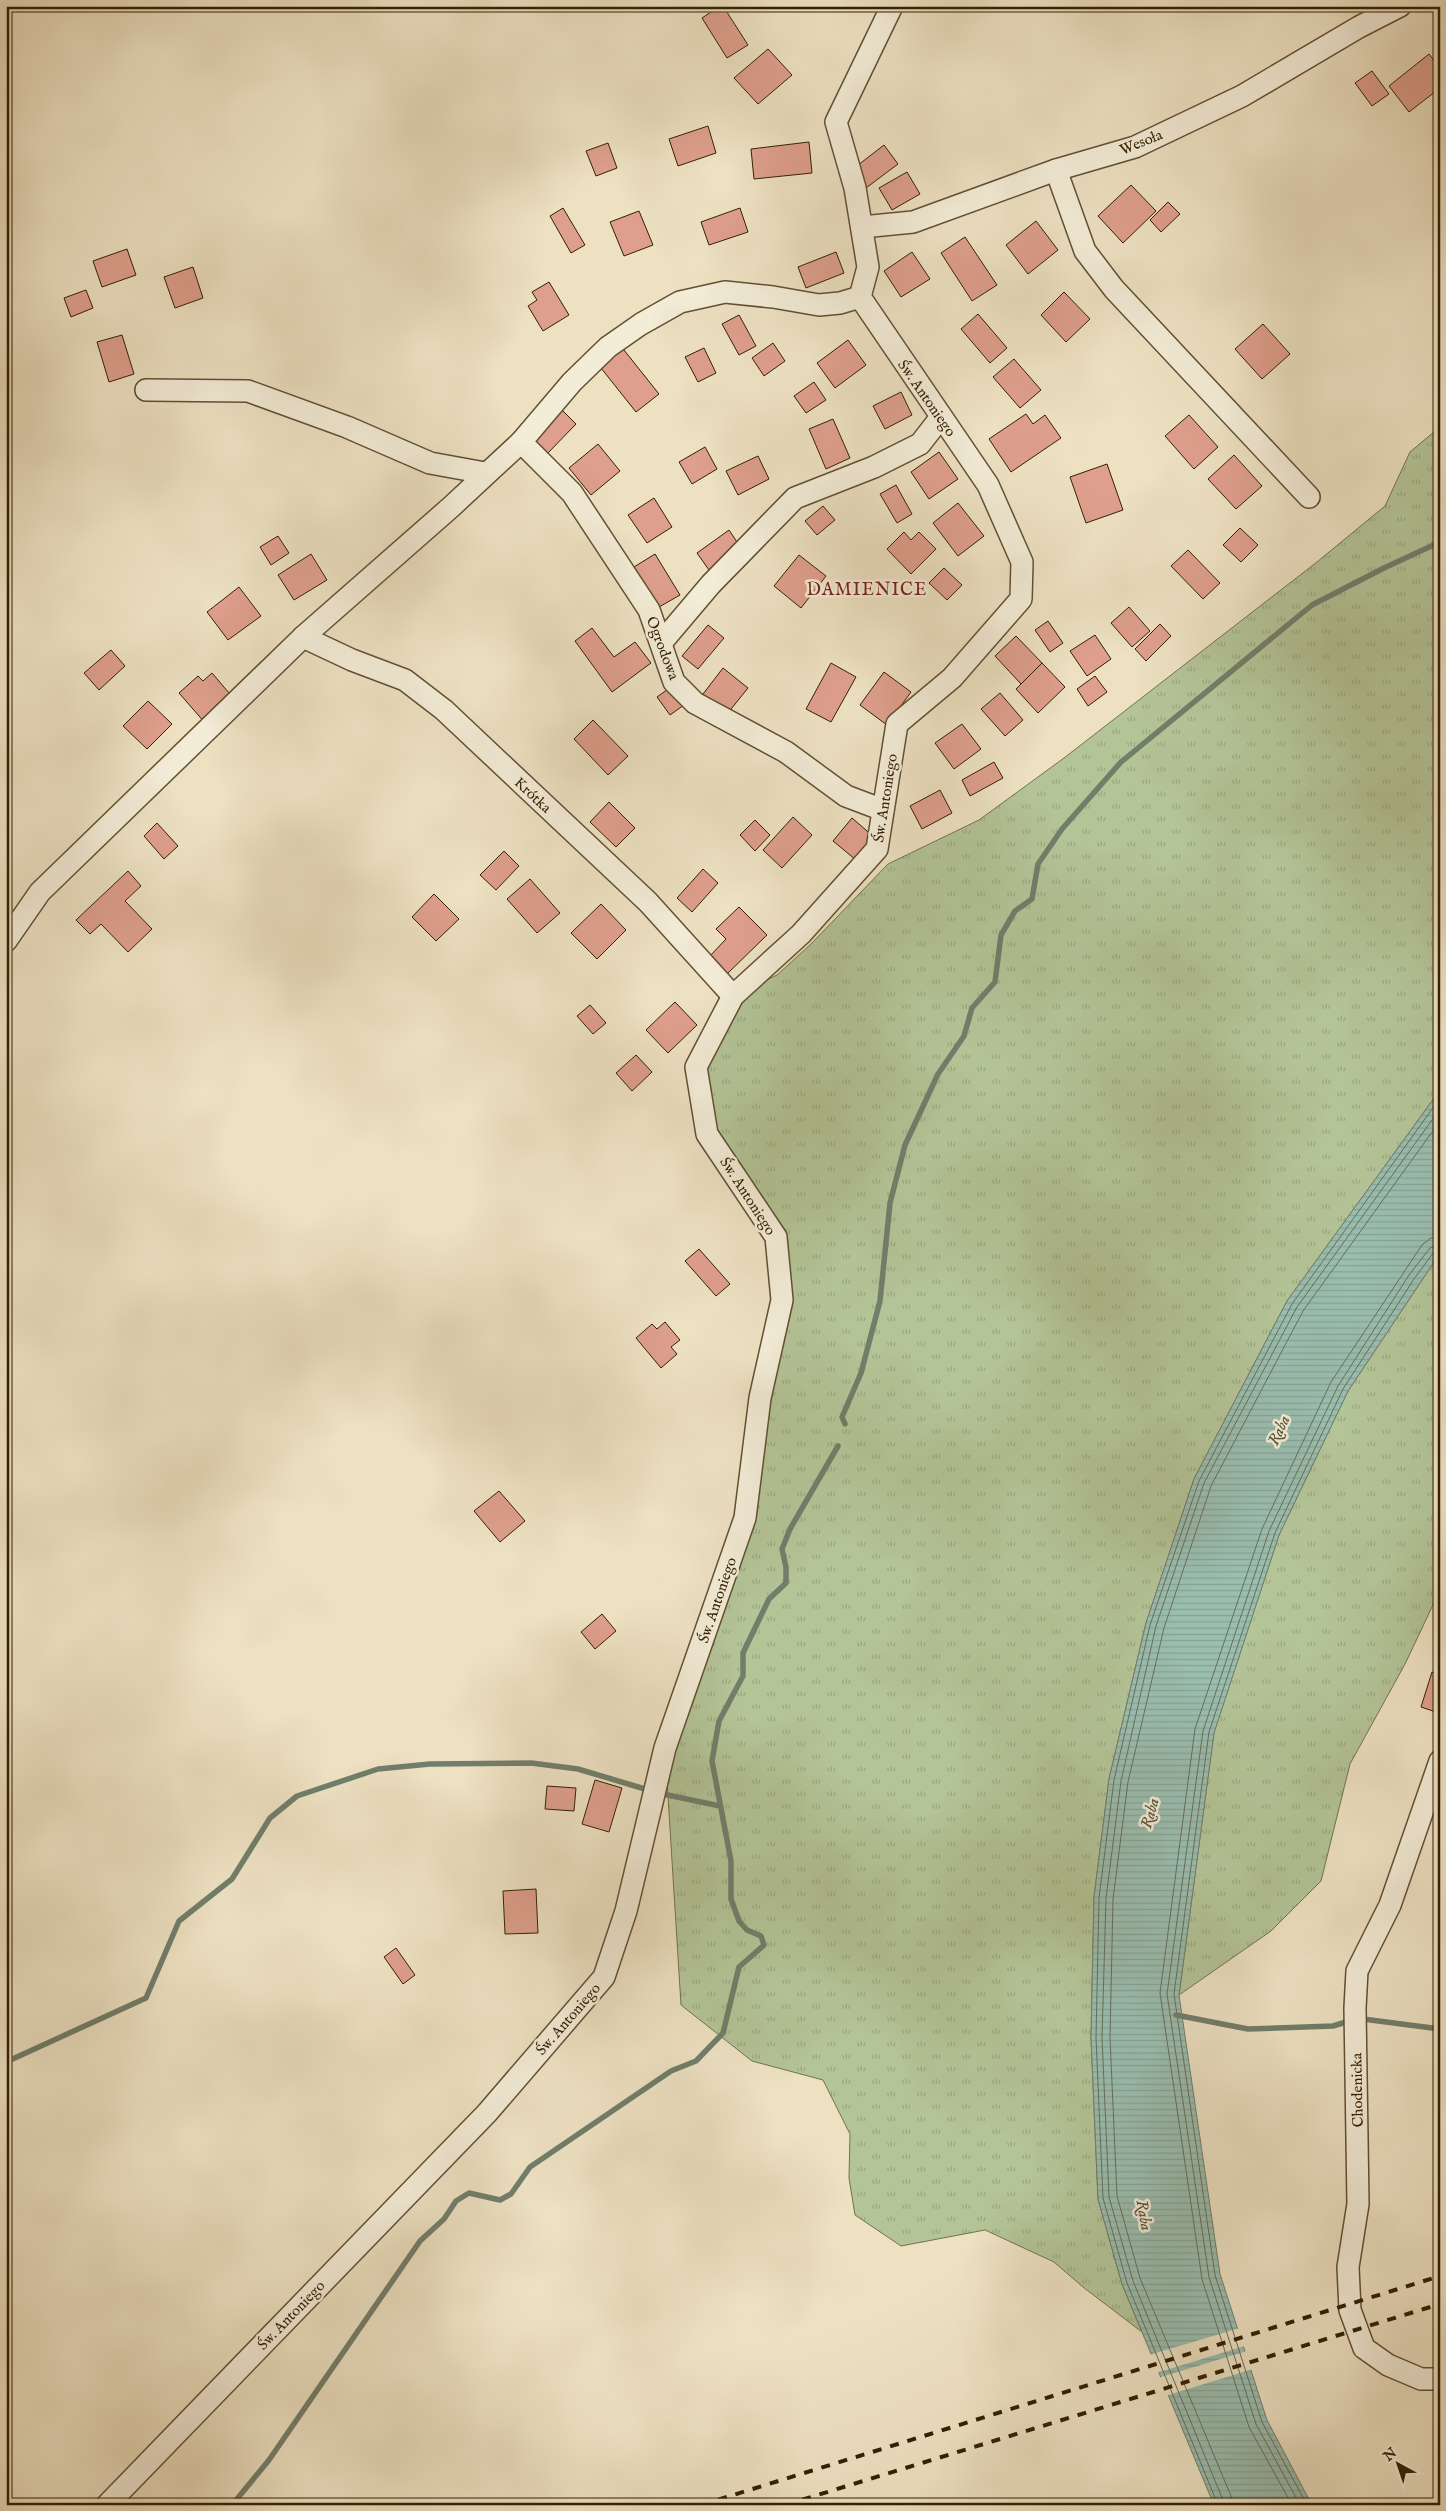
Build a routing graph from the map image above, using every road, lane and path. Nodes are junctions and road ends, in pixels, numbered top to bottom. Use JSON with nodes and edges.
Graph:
{"nodes":[{"id":1,"x":892,"y":6,"type":"edge"},
{"id":2,"x":1400,"y":6,"type":"edge"},
{"id":3,"x":1056,"y":170,"type":"junction"},
{"id":4,"x":862,"y":227,"type":"junction"},
{"id":5,"x":860,"y":297,"type":"junction"},
{"id":6,"x":146,"y":390,"type":"dead end"},
{"id":7,"x":941,"y":417,"type":"junction"},
{"id":8,"x":521,"y":442,"type":"junction"},
{"id":9,"x":485,"y":473,"type":"junction"},
{"id":10,"x":1309,"y":497,"type":"dead end"},
{"id":11,"x":302,"y":637,"type":"junction"},
{"id":12,"x":661,"y":643,"type":"junction"},
{"id":13,"x":883,"y":810,"type":"junction"},
{"id":14,"x":6,"y":941,"type":"edge"},
{"id":15,"x":733,"y":996,"type":"junction"},
{"id":16,"x":1440,"y":1761,"type":"edge"},
{"id":17,"x":1440,"y":2379,"type":"edge"},
{"id":18,"x":107,"y":2505,"type":"edge"}],
"edges":[{"from":1,"to":4,"type":"street"},
{"from":2,"to":3,"type":"street","name":"Wesoła"},
{"from":3,"to":4,"type":"street","name":"Wesoła"},
{"from":3,"to":10,"type":"street"},
{"from":4,"to":5,"type":"street"},
{"from":5,"to":7,"type":"street","name":"Św. Antoniego"},
{"from":5,"to":8,"type":"street"},
{"from":6,"to":9,"type":"street"},
{"from":7,"to":12,"type":"street"},
{"from":7,"to":13,"type":"street","name":"Św. Antoniego"},
{"from":8,"to":9,"type":"street"},
{"from":8,"to":12,"type":"street","name":"Ogrodowa"},
{"from":9,"to":11,"type":"street"},
{"from":11,"to":14,"type":"street"},
{"from":11,"to":15,"type":"street","name":"Krótka"},
{"from":12,"to":13,"type":"street","name":"Ogrodowa"},
{"from":13,"to":15,"type":"street","name":"Św. Antoniego"},
{"from":15,"to":18,"type":"street","name":"Św. Antoniego"},
{"from":16,"to":17,"type":"street","name":"Chodenicka"}]}
